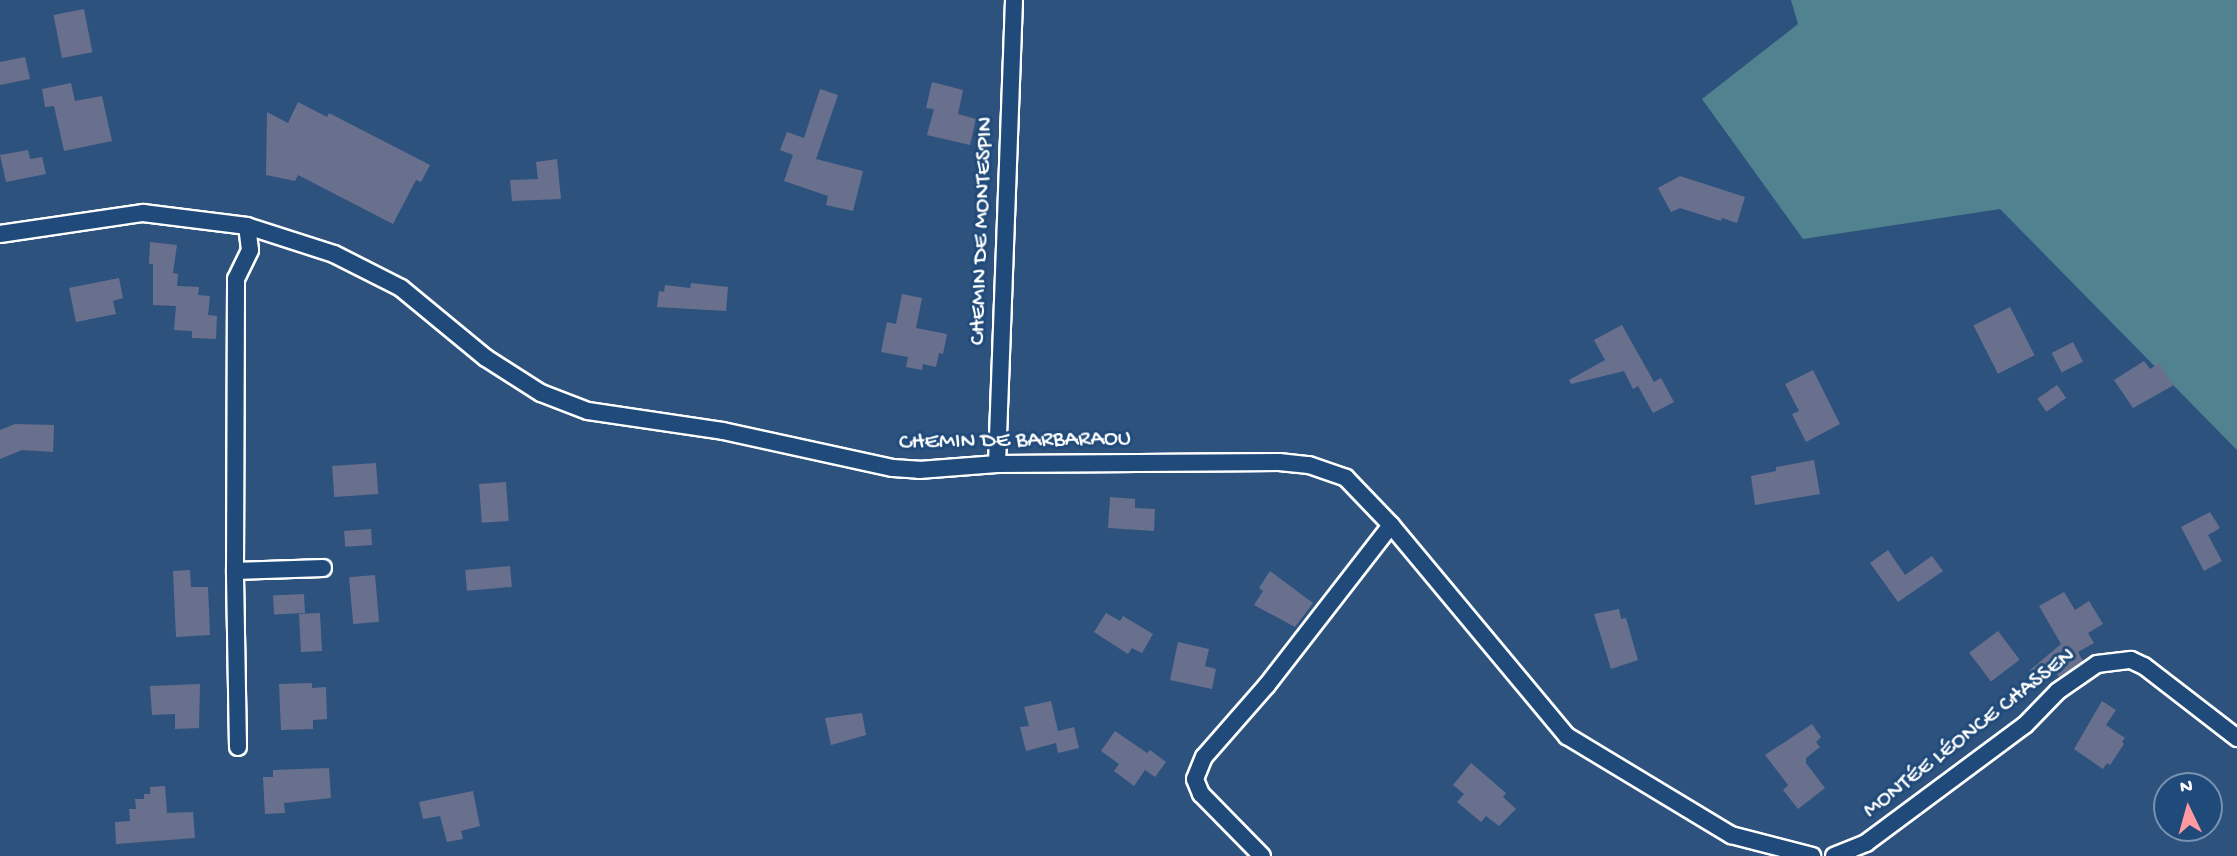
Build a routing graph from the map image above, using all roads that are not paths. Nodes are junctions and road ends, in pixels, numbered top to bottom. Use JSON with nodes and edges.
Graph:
{"nodes":[{"id":1,"x":1014,"y":0,"type":"edge"},
{"id":2,"x":247,"y":226,"type":"junction"},
{"id":3,"x":0,"y":234,"type":"edge"},
{"id":4,"x":997,"y":464,"type":"junction"},
{"id":5,"x":1391,"y":525,"type":"junction"},
{"id":6,"x":323,"y":568,"type":"dead end"},
{"id":7,"x":235,"y":571,"type":"junction"},
{"id":8,"x":2237,"y":738,"type":"edge"},
{"id":9,"x":238,"y":747,"type":"dead end"},
{"id":10,"x":1262,"y":856,"type":"edge"},
{"id":11,"x":1812,"y":856,"type":"edge"},
{"id":12,"x":1834,"y":856,"type":"edge"}],
"edges":[{"from":1,"to":4,"type":"street","name":"CHEMIN DE MONTESPIN"},
{"from":2,"to":3,"type":"street","name":"CHEMIN DE BARBARAOU"},
{"from":2,"to":4,"type":"street","name":"CHEMIN DE BARBARAOU"},
{"from":2,"to":7,"type":"street"},
{"from":4,"to":5,"type":"street","name":"CHEMIN DE BARBARAOU"},
{"from":5,"to":10,"type":"street"},
{"from":5,"to":11,"type":"street","name":"CHEMIN DE BARBARAOU"},
{"from":6,"to":7,"type":"street"},
{"from":7,"to":9,"type":"street"},
{"from":8,"to":12,"type":"street","name":"MONTÉE LÉONCE CHASSEN"}]}
